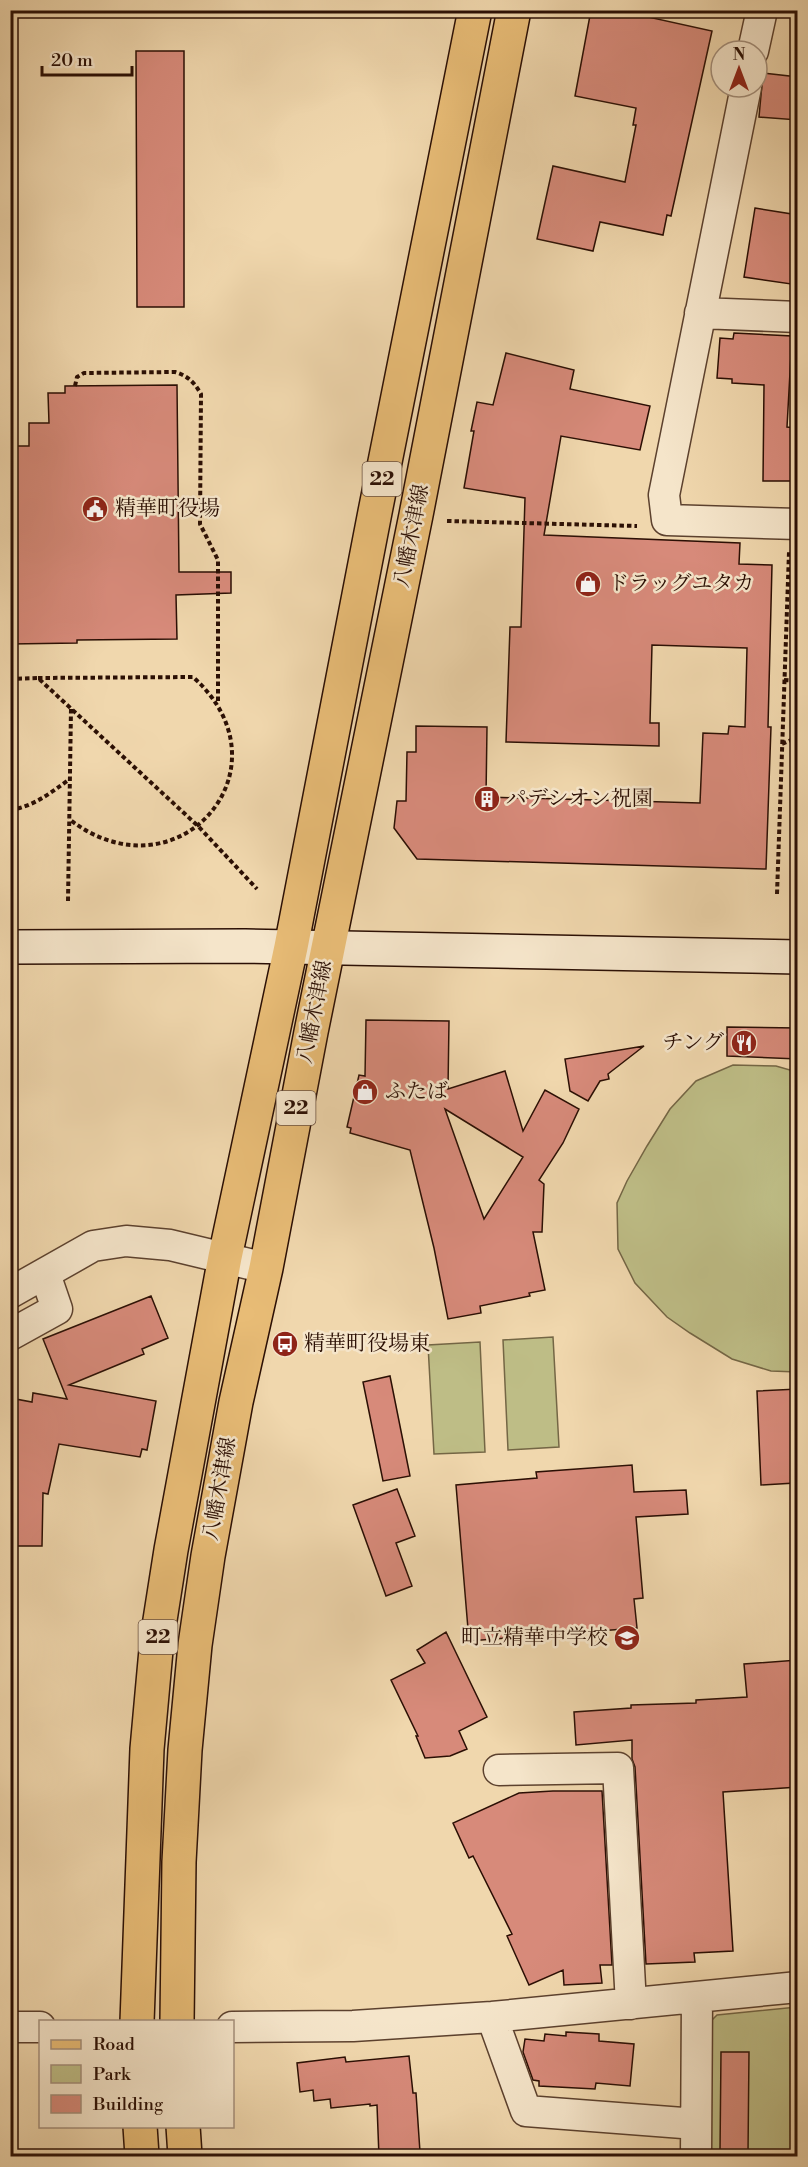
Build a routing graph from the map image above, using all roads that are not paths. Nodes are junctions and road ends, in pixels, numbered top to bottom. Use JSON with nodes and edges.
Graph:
{"nodes":[{"id":1,"x":475,"y":10,"type":"edge"},
{"id":2,"x":514,"y":10,"type":"edge"},
{"id":3,"x":762,"y":10,"type":"edge"},
{"id":4,"x":756,"y":39,"type":"edge"},
{"id":5,"x":744,"y":99,"type":"edge"},
{"id":6,"x":700,"y":313,"type":"junction"},
{"id":7,"x":798,"y":316,"type":"edge"},
{"id":8,"x":794,"y":524,"type":"edge"},
{"id":9,"x":10,"y":947,"type":"edge"},
{"id":10,"x":291,"y":947,"type":"junction"},
{"id":11,"x":328,"y":948,"type":"junction"},
{"id":12,"x":798,"y":957,"type":"edge"},
{"id":13,"x":225,"y":1257,"type":"junction"},
{"id":14,"x":266,"y":1268,"type":"junction"},
{"id":15,"x":45,"y":1274,"type":"junction"},
{"id":16,"x":10,"y":1293,"type":"edge"},
{"id":17,"x":10,"y":1335,"type":"edge"},
{"id":18,"x":499,"y":1770,"type":"dead end"},
{"id":19,"x":798,"y":1987,"type":"edge"},
{"id":20,"x":697,"y":1998,"type":"junction"},
{"id":21,"x":630,"y":2004,"type":"junction"},
{"id":22,"x":492,"y":2017,"type":"junction"},
{"id":23,"x":137,"y":2020,"type":"edge"},
{"id":24,"x":177,"y":2020,"type":"edge"},
{"id":25,"x":10,"y":2027,"type":"edge"},
{"id":26,"x":39,"y":2027,"type":"edge"},
{"id":27,"x":234,"y":2027,"type":"edge"},
{"id":28,"x":696,"y":2124,"type":"junction"},
{"id":29,"x":140,"y":2128,"type":"edge"},
{"id":30,"x":183,"y":2128,"type":"edge"},
{"id":31,"x":142,"y":2157,"type":"edge"},
{"id":32,"x":185,"y":2157,"type":"edge"},
{"id":33,"x":696,"y":2157,"type":"edge"}],
"edges":[{"from":1,"to":10,"type":"main road","name":"八幡木津線","number":"22"},
{"from":2,"to":11,"type":"main road","name":"八幡木津線","number":"22"},
{"from":3,"to":4,"type":"street"},
{"from":5,"to":6,"type":"street"},
{"from":6,"to":7,"type":"street"},
{"from":6,"to":8,"type":"street"},
{"from":9,"to":10,"type":"street"},
{"from":10,"to":11,"type":"street"},
{"from":10,"to":13,"type":"main road","name":"八幡木津線","number":"22"},
{"from":11,"to":12,"type":"street"},
{"from":11,"to":14,"type":"main road","name":"八幡木津線","number":"22"},
{"from":13,"to":14,"type":"street"},
{"from":13,"to":15,"type":"street"},
{"from":13,"to":23,"type":"main road","name":"八幡木津線","number":"22"},
{"from":14,"to":24,"type":"main road","name":"八幡木津線","number":"22"},
{"from":15,"to":16,"type":"street"},
{"from":15,"to":17,"type":"street"},
{"from":18,"to":21,"type":"street"},
{"from":19,"to":20,"type":"street"},
{"from":20,"to":21,"type":"street"},
{"from":20,"to":28,"type":"street"},
{"from":21,"to":22,"type":"street"},
{"from":22,"to":27,"type":"street"},
{"from":22,"to":28,"type":"street"},
{"from":25,"to":26,"type":"street"},
{"from":28,"to":33,"type":"street"},
{"from":29,"to":31,"type":"main road"},
{"from":30,"to":32,"type":"main road"}]}
